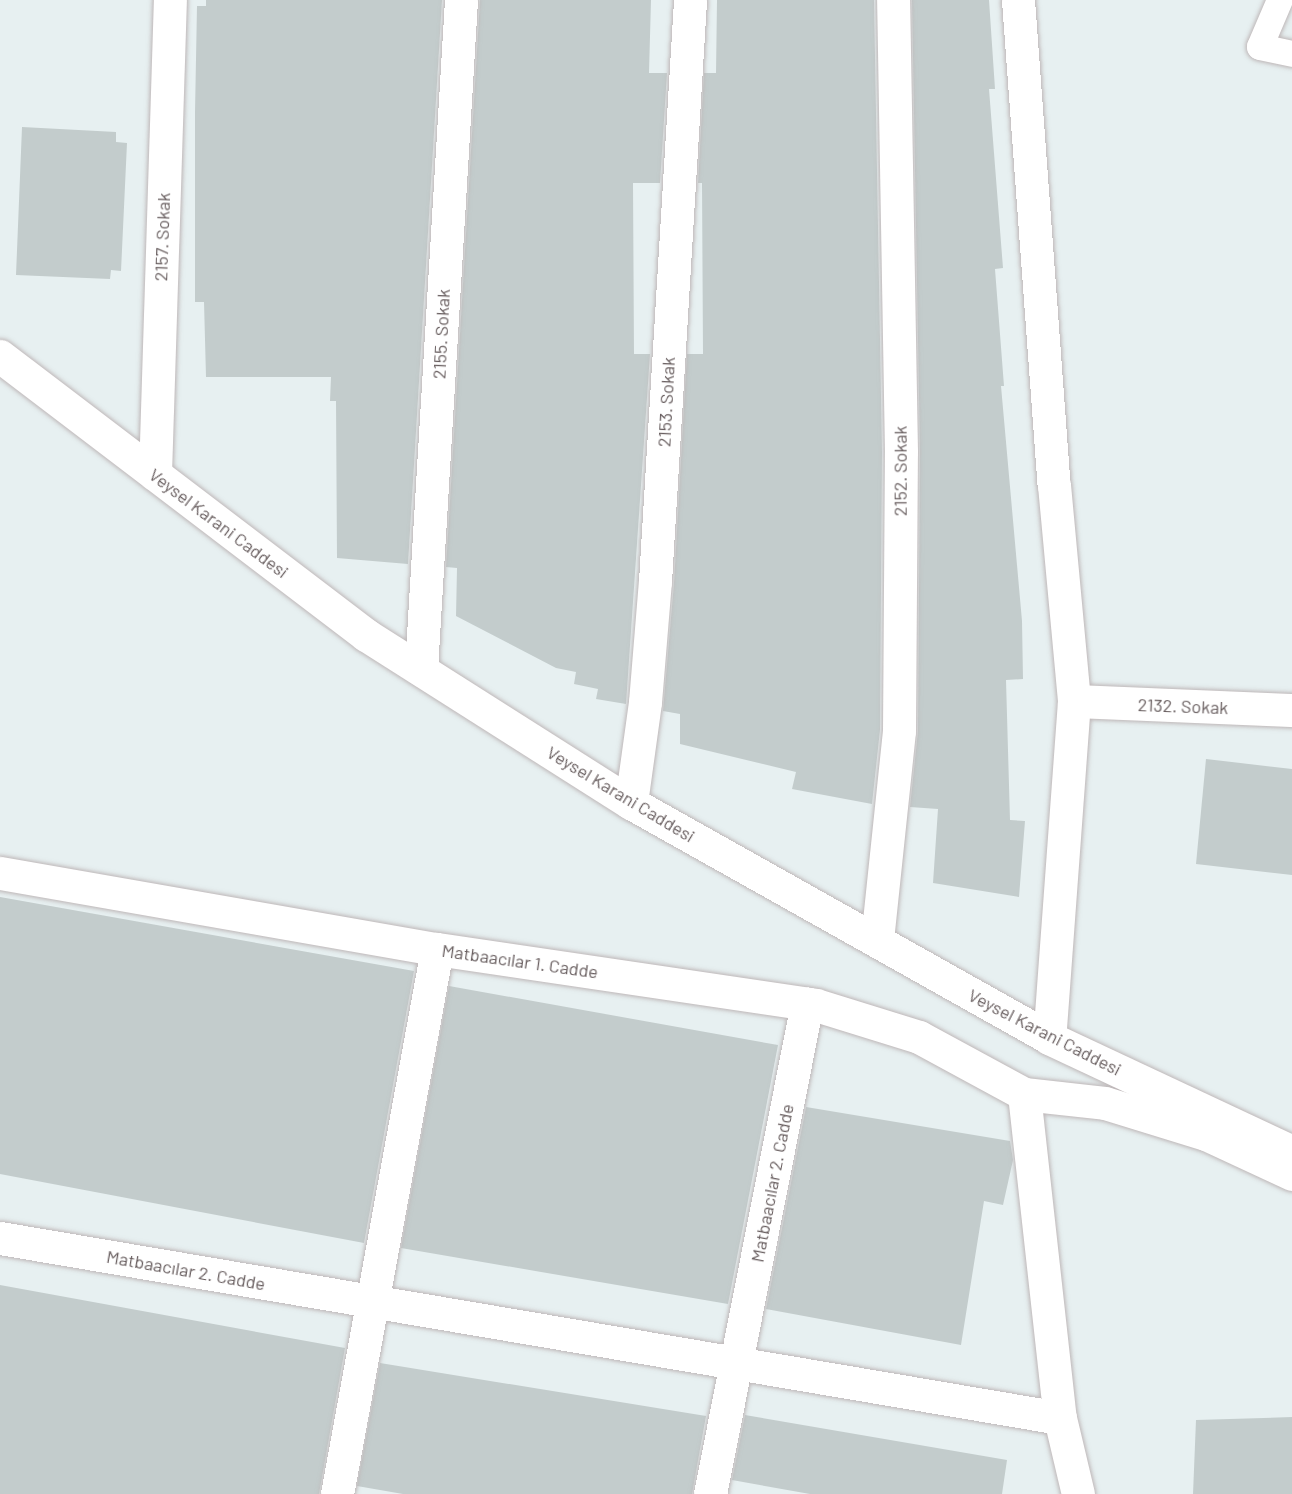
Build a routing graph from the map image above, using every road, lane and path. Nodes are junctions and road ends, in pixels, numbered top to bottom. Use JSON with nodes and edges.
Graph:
{"nodes":[{"id":1,"x":170,"y":0,"type":"edge"},
{"id":2,"x":461,"y":0,"type":"edge"},
{"id":3,"x":690,"y":0,"type":"edge"},
{"id":4,"x":893,"y":0,"type":"edge"},
{"id":5,"x":1018,"y":0,"type":"edge"},
{"id":6,"x":1280,"y":0,"type":"edge"},
{"id":7,"x":1292,"y":54,"type":"edge"},
{"id":8,"x":0,"y":356,"type":"edge"},
{"id":9,"x":155,"y":474,"type":"junction"},
{"id":10,"x":421,"y":669,"type":"junction"},
{"id":11,"x":1074,"y":701,"type":"junction"},
{"id":12,"x":1292,"y":710,"type":"edge"},
{"id":13,"x":631,"y":803,"type":"junction"},
{"id":14,"x":0,"y":873,"type":"edge"},
{"id":15,"x":877,"y":940,"type":"junction"},
{"id":16,"x":437,"y":949,"type":"junction"},
{"id":17,"x":807,"y":1004,"type":"junction"},
{"id":18,"x":1049,"y":1038,"type":"junction"},
{"id":19,"x":1024,"y":1094,"type":"junction"},
{"id":20,"x":1292,"y":1152,"type":"edge"},
{"id":21,"x":1292,"y":1174,"type":"edge"},
{"id":22,"x":0,"y":1238,"type":"edge"},
{"id":23,"x":373,"y":1302,"type":"junction"},
{"id":24,"x":737,"y":1363,"type":"junction"},
{"id":25,"x":1060,"y":1418,"type":"junction"},
{"id":26,"x":337,"y":1494,"type":"edge"},
{"id":27,"x":711,"y":1494,"type":"edge"},
{"id":28,"x":1078,"y":1494,"type":"edge"}],
"edges":[{"from":1,"to":9,"type":"street","name":"2157. Sokak"},
{"from":2,"to":10,"type":"street","name":"2155. Sokak"},
{"from":3,"to":13,"type":"street","name":"2153. Sokak"},
{"from":4,"to":15,"type":"street","name":"2152. Sokak"},
{"from":5,"to":11,"type":"street"},
{"from":6,"to":7,"type":"lane"},
{"from":8,"to":9,"type":"street","name":"Veysel Karani Caddesi"},
{"from":9,"to":10,"type":"street","name":"Veysel Karani Caddesi"},
{"from":10,"to":13,"type":"street","name":"Veysel Karani Caddesi"},
{"from":11,"to":12,"type":"street","name":"2132. Sokak"},
{"from":11,"to":18,"type":"street"},
{"from":13,"to":15,"type":"street","name":"Veysel Karani Caddesi"},
{"from":14,"to":16,"type":"street","name":"Matbaacılar 1. Cadde"},
{"from":15,"to":18,"type":"street","name":"Veysel Karani Caddesi"},
{"from":16,"to":17,"type":"street","name":"Matbaacılar 1. Cadde"},
{"from":16,"to":23,"type":"street"},
{"from":17,"to":19,"type":"street","name":"Matbaacılar 1. Cadde"},
{"from":17,"to":24,"type":"street","name":"Matbaacılar 2. Cadde"},
{"from":18,"to":20,"type":"street","name":"Veysel Karani Caddesi"},
{"from":19,"to":21,"type":"street"},
{"from":19,"to":25,"type":"street"},
{"from":22,"to":23,"type":"street","name":"Matbaacılar 2. Cadde"},
{"from":23,"to":24,"type":"street","name":"Matbaacılar 2. Cadde"},
{"from":23,"to":26,"type":"street"},
{"from":24,"to":25,"type":"street","name":"Matbaacılar 2. Cadde"},
{"from":24,"to":27,"type":"street","name":"Matbaacılar 2. Cadde"},
{"from":25,"to":28,"type":"street"}]}
